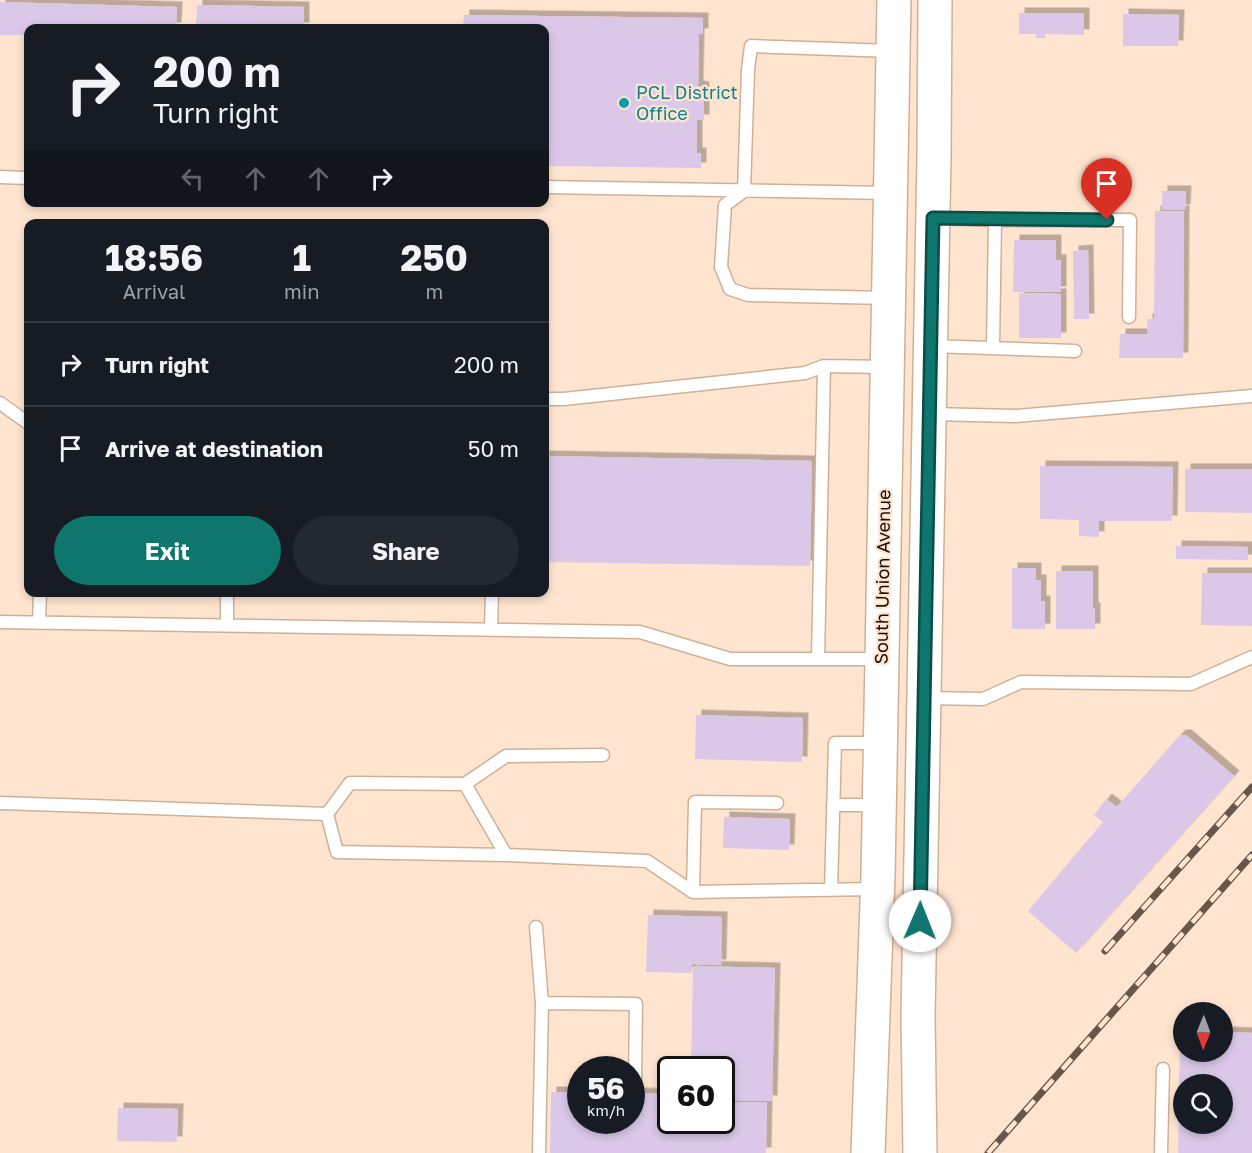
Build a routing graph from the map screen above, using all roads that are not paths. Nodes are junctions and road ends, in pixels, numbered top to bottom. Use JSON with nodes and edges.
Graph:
{"nodes":[{"id":1,"x":894,"y":0,"type":"edge"},
{"id":2,"x":906,"y":0,"type":"edge"},
{"id":3,"x":935,"y":0,"type":"edge"},
{"id":4,"x":893,"y":51,"type":"junction"},
{"id":5,"x":934,"y":132,"type":"junction"},
{"id":6,"x":0,"y":177,"type":"edge"},
{"id":7,"x":24,"y":178,"type":"edge"},
{"id":8,"x":549,"y":187,"type":"edge"},
{"id":9,"x":744,"y":191,"type":"junction"},
{"id":10,"x":891,"y":193,"type":"junction"},
{"id":11,"x":933,"y":218,"type":"junction"},
{"id":12,"x":995,"y":220,"type":"junction"},
{"id":13,"x":889,"y":298,"type":"junction"},
{"id":14,"x":1130,"y":317,"type":"dead end"},
{"id":15,"x":930,"y":346,"type":"junction"},
{"id":16,"x":993,"y":348,"type":"junction"},
{"id":17,"x":1075,"y":351,"type":"dead end"},
{"id":18,"x":824,"y":366,"type":"junction"},
{"id":19,"x":887,"y":367,"type":"junction"},
{"id":20,"x":1252,"y":396,"type":"edge"},
{"id":21,"x":549,"y":399,"type":"edge"},
{"id":22,"x":0,"y":403,"type":"edge"},
{"id":23,"x":929,"y":414,"type":"junction"},
{"id":24,"x":24,"y":420,"type":"edge"},
{"id":25,"x":885,"y":458,"type":"junction"},
{"id":26,"x":40,"y":597,"type":"edge"},
{"id":27,"x":227,"y":597,"type":"edge"},
{"id":28,"x":492,"y":597,"type":"edge"},
{"id":29,"x":0,"y":622,"type":"edge"},
{"id":30,"x":39,"y":623,"type":"junction"},
{"id":31,"x":226,"y":626,"type":"junction"},
{"id":32,"x":491,"y":630,"type":"junction"},
{"id":33,"x":1252,"y":657,"type":"edge"},
{"id":34,"x":818,"y":659,"type":"junction"},
{"id":35,"x":881,"y":659,"type":"junction"},
{"id":36,"x":924,"y":698,"type":"junction"},
{"id":37,"x":880,"y":743,"type":"junction"},
{"id":38,"x":603,"y":755,"type":"dead end"},
{"id":39,"x":465,"y":784,"type":"junction"},
{"id":40,"x":777,"y":802,"type":"dead end"},
{"id":41,"x":0,"y":803,"type":"edge"},
{"id":42,"x":833,"y":805,"type":"junction"},
{"id":43,"x":879,"y":805,"type":"junction"},
{"id":44,"x":327,"y":814,"type":"junction"},
{"id":45,"x":506,"y":855,"type":"junction"},
{"id":46,"x":877,"y":889,"type":"junction"},
{"id":47,"x":831,"y":890,"type":"junction"},
{"id":48,"x":693,"y":892,"type":"junction"},
{"id":49,"x":536,"y":927,"type":"dead end"},
{"id":50,"x":919,"y":988,"type":"junction"},
{"id":51,"x":542,"y":1003,"type":"junction"},
{"id":52,"x":635,"y":1056,"type":"edge"},
{"id":53,"x":1163,"y":1069,"type":"dead end"},
{"id":54,"x":539,"y":1153,"type":"edge"},
{"id":55,"x":868,"y":1153,"type":"edge"},
{"id":56,"x":920,"y":1153,"type":"edge"},
{"id":57,"x":1161,"y":1153,"type":"edge"}],
"edges":[{"from":1,"to":4,"type":"main road","name":"South Union Avenue"},
{"from":2,"to":5,"type":"main road"},
{"from":3,"to":5,"type":"main road"},
{"from":4,"to":9,"type":"lane"},
{"from":4,"to":10,"type":"main road","name":"South Union Avenue"},
{"from":5,"to":11,"type":"main road"},
{"from":6,"to":7,"type":"lane"},
{"from":8,"to":9,"type":"lane"},
{"from":9,"to":10,"type":"lane"},
{"from":9,"to":13,"type":"lane"},
{"from":10,"to":13,"type":"main road","name":"South Union Avenue"},
{"from":10,"to":23,"type":"main road"},
{"from":11,"to":12,"type":"lane"},
{"from":11,"to":15,"type":"main road"},
{"from":12,"to":14,"type":"lane"},
{"from":12,"to":16,"type":"lane"},
{"from":13,"to":19,"type":"main road","name":"South Union Avenue"},
{"from":15,"to":16,"type":"lane"},
{"from":15,"to":23,"type":"main road"},
{"from":16,"to":17,"type":"lane"},
{"from":18,"to":19,"type":"lane"},
{"from":18,"to":21,"type":"lane"},
{"from":18,"to":34,"type":"lane"},
{"from":19,"to":25,"type":"main road","name":"South Union Avenue"},
{"from":20,"to":23,"type":"lane"},
{"from":22,"to":24,"type":"lane"},
{"from":23,"to":36,"type":"main road"},
{"from":25,"to":35,"type":"main road","name":"South Union Avenue"},
{"from":25,"to":36,"type":"main road"},
{"from":26,"to":30,"type":"lane"},
{"from":27,"to":31,"type":"lane"},
{"from":28,"to":32,"type":"lane"},
{"from":29,"to":30,"type":"lane"},
{"from":30,"to":31,"type":"lane"},
{"from":31,"to":32,"type":"lane"},
{"from":32,"to":34,"type":"lane"},
{"from":33,"to":36,"type":"lane"},
{"from":34,"to":35,"type":"lane"},
{"from":35,"to":37,"type":"main road","name":"South Union Avenue"},
{"from":36,"to":50,"type":"main road"},
{"from":37,"to":42,"type":"lane"},
{"from":37,"to":43,"type":"main road","name":"South Union Avenue"},
{"from":37,"to":50,"type":"main road"},
{"from":38,"to":39,"type":"lane"},
{"from":39,"to":44,"type":"lane"},
{"from":39,"to":45,"type":"lane"},
{"from":40,"to":48,"type":"lane"},
{"from":41,"to":44,"type":"lane"},
{"from":42,"to":43,"type":"lane"},
{"from":42,"to":47,"type":"lane"},
{"from":43,"to":46,"type":"main road","name":"South Union Avenue"},
{"from":44,"to":45,"type":"lane"},
{"from":45,"to":48,"type":"lane"},
{"from":46,"to":47,"type":"lane"},
{"from":46,"to":55,"type":"main road","name":"South Union Avenue"},
{"from":47,"to":48,"type":"lane"},
{"from":49,"to":51,"type":"lane"},
{"from":50,"to":56,"type":"main road"},
{"from":51,"to":52,"type":"lane"},
{"from":51,"to":54,"type":"lane"},
{"from":53,"to":57,"type":"lane"}]}
